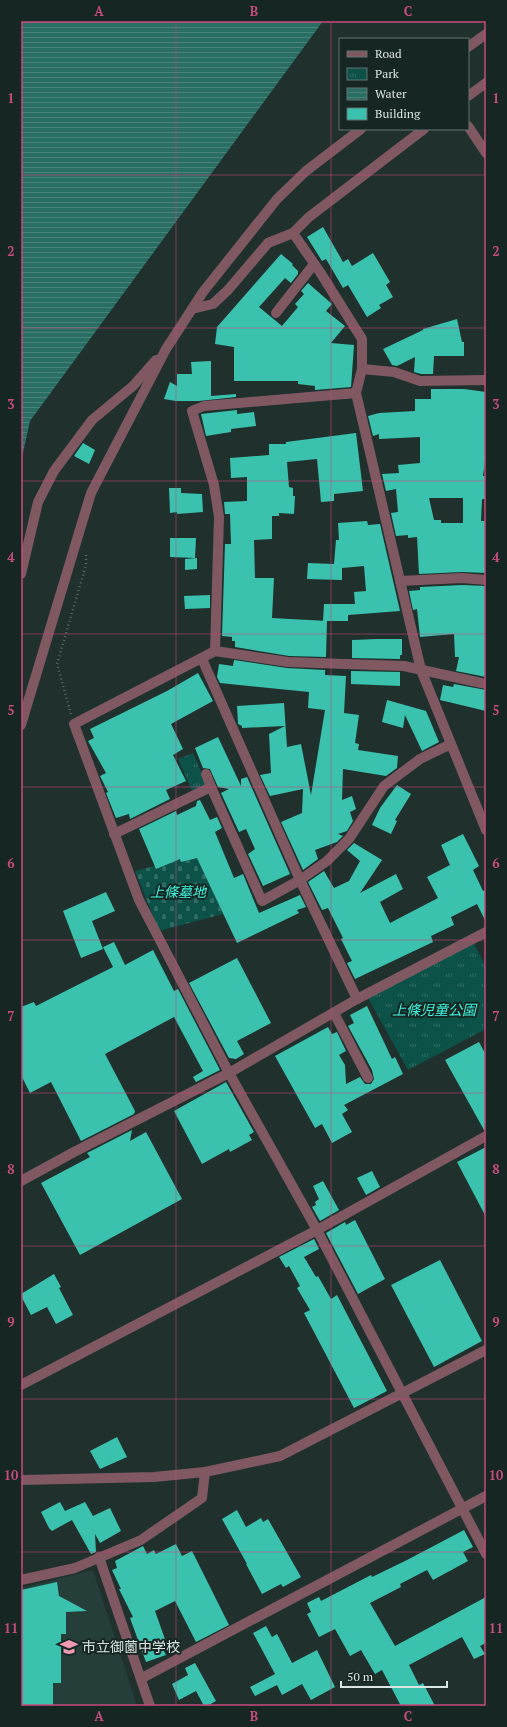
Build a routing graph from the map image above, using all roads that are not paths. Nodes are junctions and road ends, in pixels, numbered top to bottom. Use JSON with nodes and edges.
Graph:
{"nodes":[{"id":1,"x":486,"y":34,"type":"edge"},
{"id":2,"x":469,"y":46,"type":"edge"},
{"id":3,"x":486,"y":83,"type":"edge"},
{"id":4,"x":469,"y":95,"type":"edge"},
{"id":5,"x":469,"y":128,"type":"edge"},
{"id":6,"x":360,"y":130,"type":"edge"},
{"id":7,"x":423,"y":130,"type":"edge"},
{"id":8,"x":486,"y":153,"type":"edge"},
{"id":9,"x":293,"y":233,"type":"junction"},
{"id":10,"x":314,"y":264,"type":"junction"},
{"id":11,"x":192,"y":309,"type":"junction"},
{"id":12,"x":276,"y":313,"type":"dead end"},
{"id":13,"x":166,"y":349,"type":"junction"},
{"id":14,"x":362,"y":369,"type":"junction"},
{"id":15,"x":486,"y":380,"type":"edge"},
{"id":16,"x":356,"y":393,"type":"junction"},
{"id":17,"x":21,"y":574,"type":"edge"},
{"id":18,"x":486,"y":580,"type":"edge"},
{"id":19,"x":400,"y":581,"type":"junction"},
{"id":20,"x":215,"y":651,"type":"junction"},
{"id":21,"x":202,"y":658,"type":"junction"},
{"id":22,"x":421,"y":670,"type":"junction"},
{"id":23,"x":486,"y":684,"type":"edge"},
{"id":24,"x":21,"y":725,"type":"edge"},
{"id":25,"x":451,"y":744,"type":"junction"},
{"id":26,"x":206,"y":774,"type":"dead end"},
{"id":27,"x":211,"y":787,"type":"junction"},
{"id":28,"x":486,"y":830,"type":"edge"},
{"id":29,"x":114,"y":834,"type":"junction"},
{"id":30,"x":300,"y":880,"type":"junction"},
{"id":31,"x":486,"y":932,"type":"edge"},
{"id":32,"x":357,"y":999,"type":"junction"},
{"id":33,"x":334,"y":1013,"type":"junction"},
{"id":34,"x":229,"y":1073,"type":"junction"},
{"id":35,"x":368,"y":1078,"type":"dead end"},
{"id":36,"x":486,"y":1136,"type":"edge"},
{"id":37,"x":21,"y":1181,"type":"edge"},
{"id":38,"x":317,"y":1230,"type":"junction"},
{"id":39,"x":486,"y":1350,"type":"edge"},
{"id":40,"x":21,"y":1385,"type":"edge"},
{"id":41,"x":403,"y":1393,"type":"junction"},
{"id":42,"x":205,"y":1472,"type":"junction"},
{"id":43,"x":21,"y":1480,"type":"edge"},
{"id":44,"x":486,"y":1496,"type":"edge"},
{"id":45,"x":463,"y":1508,"type":"junction"},
{"id":46,"x":486,"y":1554,"type":"edge"},
{"id":47,"x":99,"y":1556,"type":"junction"},
{"id":48,"x":21,"y":1580,"type":"edge"},
{"id":49,"x":142,"y":1678,"type":"junction"},
{"id":50,"x":150,"y":1706,"type":"edge"}],
"edges":[{"from":1,"to":2,"type":"street"},
{"from":3,"to":4,"type":"street"},
{"from":5,"to":8,"type":"street"},
{"from":6,"to":11,"type":"street"},
{"from":7,"to":9,"type":"street"},
{"from":9,"to":10,"type":"street"},
{"from":9,"to":11,"type":"street"},
{"from":10,"to":12,"type":"street"},
{"from":10,"to":14,"type":"street"},
{"from":11,"to":13,"type":"street"},
{"from":13,"to":17,"type":"street"},
{"from":13,"to":24,"type":"street"},
{"from":14,"to":15,"type":"street"},
{"from":14,"to":16,"type":"street"},
{"from":16,"to":19,"type":"street"},
{"from":16,"to":20,"type":"street"},
{"from":18,"to":19,"type":"street"},
{"from":19,"to":22,"type":"street"},
{"from":20,"to":21,"type":"street"},
{"from":20,"to":22,"type":"street"},
{"from":21,"to":29,"type":"street"},
{"from":21,"to":30,"type":"street"},
{"from":22,"to":23,"type":"street"},
{"from":22,"to":25,"type":"street"},
{"from":25,"to":28,"type":"street"},
{"from":25,"to":30,"type":"street"},
{"from":26,"to":27,"type":"street"},
{"from":27,"to":29,"type":"street"},
{"from":27,"to":30,"type":"street"},
{"from":29,"to":34,"type":"street"},
{"from":30,"to":32,"type":"street"},
{"from":31,"to":32,"type":"street"},
{"from":32,"to":33,"type":"street"},
{"from":33,"to":34,"type":"street"},
{"from":33,"to":35,"type":"street"},
{"from":34,"to":37,"type":"street"},
{"from":34,"to":38,"type":"street"},
{"from":36,"to":38,"type":"street"},
{"from":38,"to":40,"type":"street"},
{"from":38,"to":41,"type":"street"},
{"from":39,"to":41,"type":"street"},
{"from":41,"to":42,"type":"street"},
{"from":41,"to":45,"type":"street"},
{"from":42,"to":43,"type":"street"},
{"from":42,"to":47,"type":"street"},
{"from":44,"to":45,"type":"street"},
{"from":45,"to":46,"type":"street"},
{"from":45,"to":49,"type":"street"},
{"from":47,"to":48,"type":"street"},
{"from":47,"to":49,"type":"street"},
{"from":49,"to":50,"type":"street"}]}
